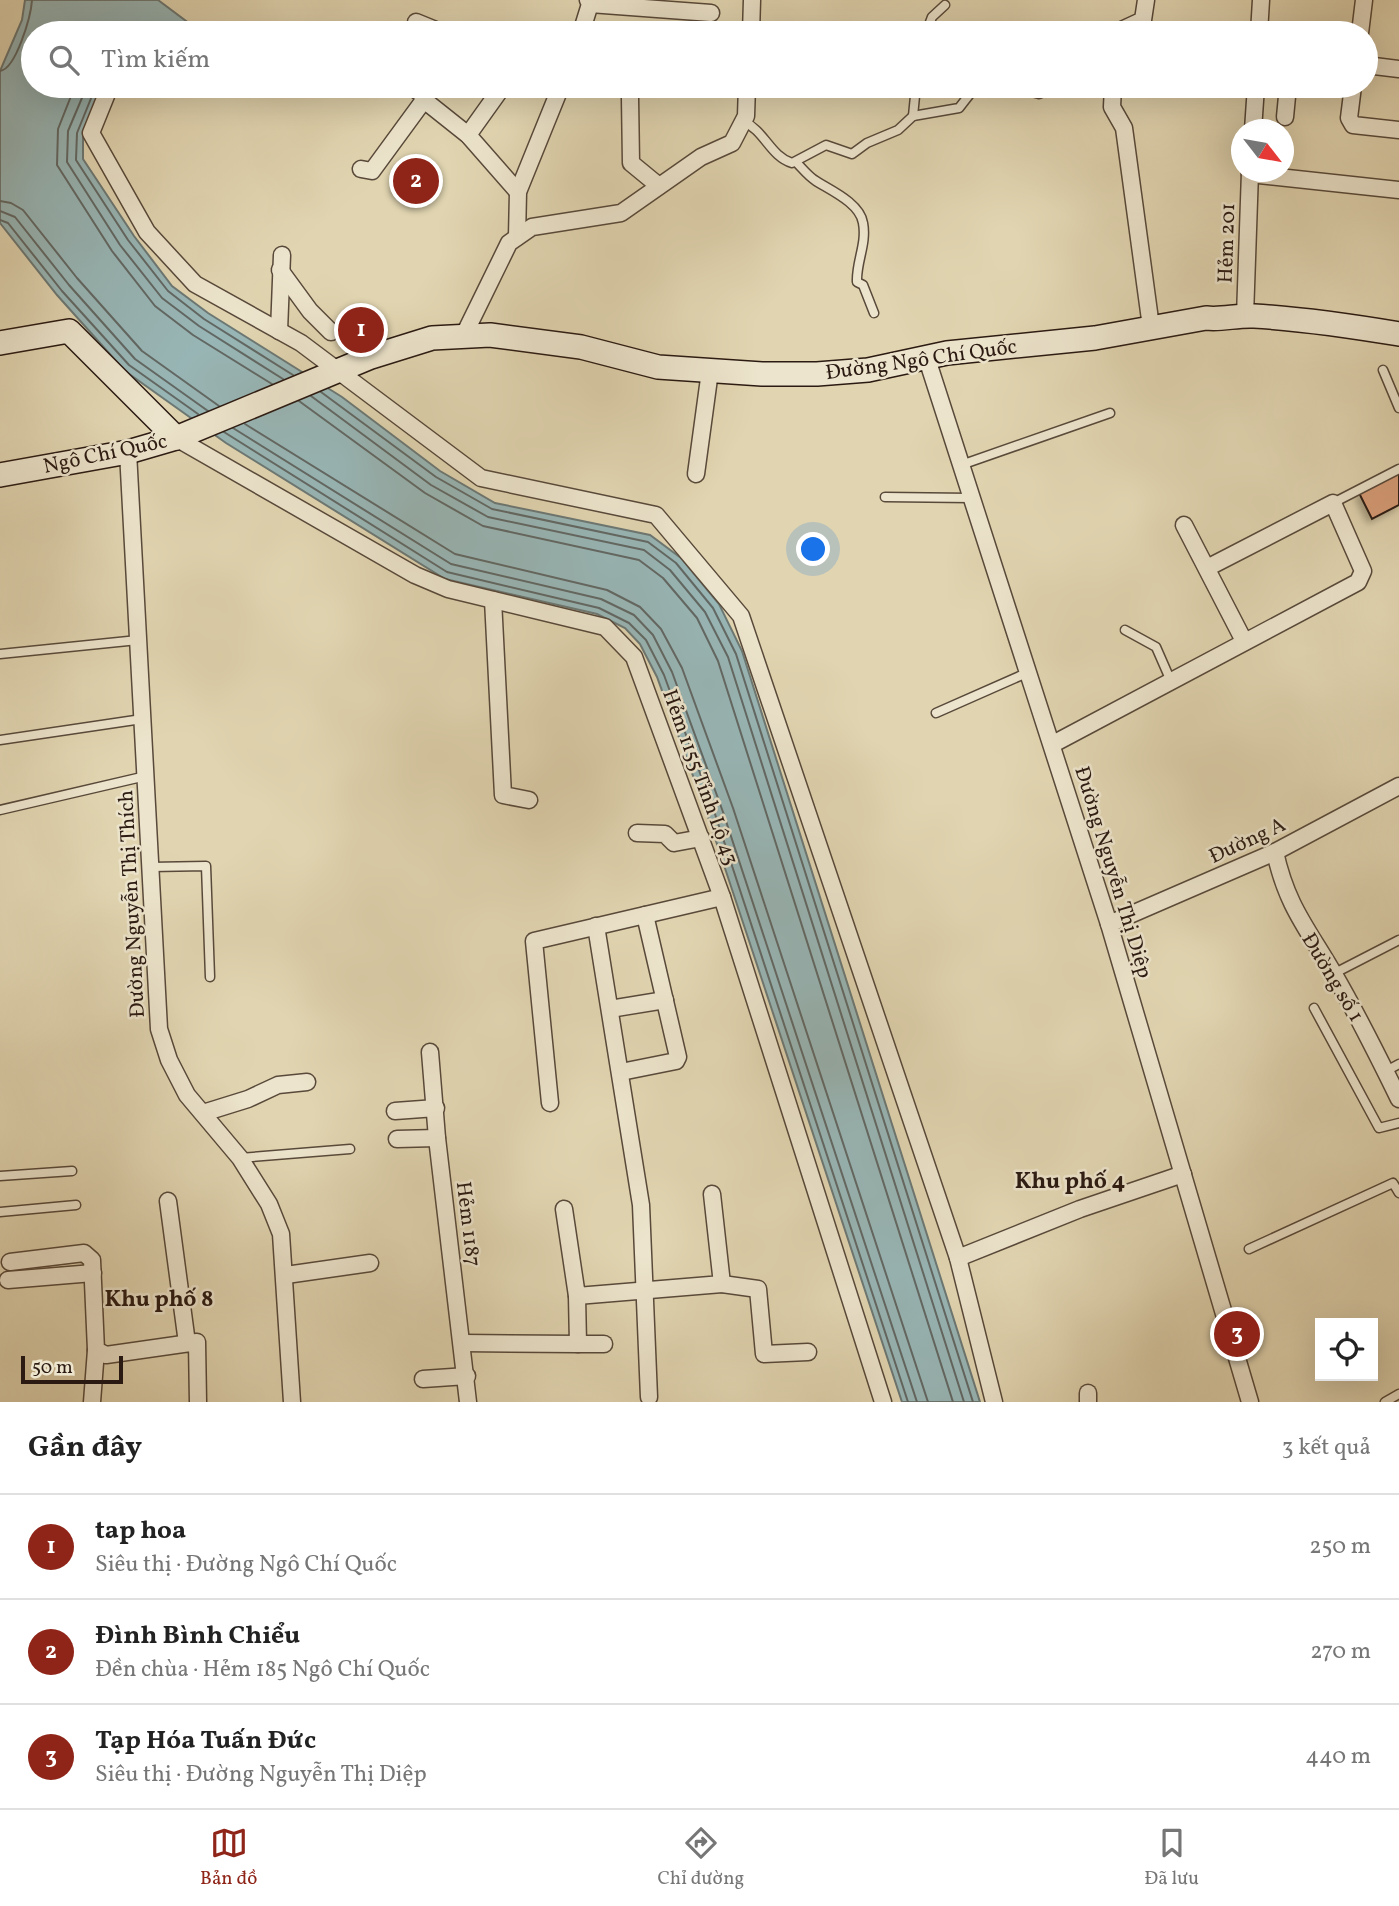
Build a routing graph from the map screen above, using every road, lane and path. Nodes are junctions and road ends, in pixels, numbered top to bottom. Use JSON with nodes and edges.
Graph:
{"nodes":[{"id":1,"x":752,"y":0,"type":"edge"},
{"id":2,"x":1146,"y":0,"type":"edge"},
{"id":3,"x":1261,"y":0,"type":"edge"},
{"id":4,"x":1364,"y":0,"type":"edge"},
{"id":5,"x":589,"y":2,"type":"edge"},
{"id":6,"x":944,"y":5,"type":"dead end"},
{"id":7,"x":711,"y":13,"type":"dead end"},
{"id":8,"x":584,"y":21,"type":"edge"},
{"id":9,"x":751,"y":21,"type":"edge"},
{"id":10,"x":930,"y":21,"type":"edge"},
{"id":11,"x":1141,"y":21,"type":"edge"},
{"id":12,"x":1260,"y":21,"type":"edge"},
{"id":13,"x":1361,"y":21,"type":"edge"},
{"id":14,"x":1378,"y":66,"type":"edge"},
{"id":15,"x":1399,"y":69,"type":"edge"},
{"id":16,"x":105,"y":98,"type":"edge"},
{"id":17,"x":421,"y":98,"type":"edge"},
{"id":18,"x":494,"y":98,"type":"edge"},
{"id":19,"x":556,"y":98,"type":"edge"},
{"id":20,"x":630,"y":98,"type":"dead end"},
{"id":21,"x":746,"y":98,"type":"edge"},
{"id":22,"x":915,"y":98,"type":"edge"},
{"id":23,"x":967,"y":98,"type":"edge"},
{"id":24,"x":1112,"y":98,"type":"edge"},
{"id":25,"x":1255,"y":98,"type":"edge"},
{"id":26,"x":1287,"y":98,"type":"edge"},
{"id":27,"x":1352,"y":98,"type":"edge"},
{"id":28,"x":424,"y":100,"type":"junction"},
{"id":29,"x":913,"y":116,"type":"junction"},
{"id":30,"x":1285,"y":117,"type":"dead end"},
{"id":31,"x":1254,"y":119,"type":"edge"},
{"id":32,"x":743,"y":121,"type":"junction"},
{"id":33,"x":1399,"y":130,"type":"edge"},
{"id":34,"x":468,"y":135,"type":"junction"},
{"id":35,"x":796,"y":162,"type":"junction"},
{"id":36,"x":361,"y":169,"type":"dead end"},
{"id":37,"x":1294,"y":178,"type":"edge"},
{"id":38,"x":1250,"y":182,"type":"edge"},
{"id":39,"x":659,"y":186,"type":"junction"},
{"id":40,"x":1399,"y":190,"type":"edge"},
{"id":41,"x":518,"y":192,"type":"junction"},
{"id":42,"x":517,"y":237,"type":"junction"},
{"id":43,"x":874,"y":313,"type":"dead end"},
{"id":44,"x":1245,"y":316,"type":"junction"},
{"id":45,"x":1151,"y":327,"type":"junction"},
{"id":46,"x":279,"y":331,"type":"junction"},
{"id":47,"x":331,"y":332,"type":"dead end"},
{"id":48,"x":1399,"y":334,"type":"edge"},
{"id":49,"x":463,"y":337,"type":"junction"},
{"id":50,"x":0,"y":343,"type":"edge"},
{"id":51,"x":927,"y":359,"type":"junction"},
{"id":52,"x":1383,"y":370,"type":"dead end"},
{"id":53,"x":710,"y":371,"type":"junction"},
{"id":54,"x":332,"y":373,"type":"junction"},
{"id":55,"x":1399,"y":408,"type":"edge"},
{"id":56,"x":1110,"y":413,"type":"dead end"},
{"id":57,"x":176,"y":438,"type":"junction"},
{"id":58,"x":128,"y":452,"type":"junction"},
{"id":59,"x":961,"y":465,"type":"junction"},
{"id":60,"x":1399,"y":469,"type":"edge"},
{"id":61,"x":696,"y":474,"type":"dead end"},
{"id":62,"x":0,"y":475,"type":"edge"},
{"id":63,"x":885,"y":497,"type":"dead end"},
{"id":64,"x":971,"y":498,"type":"junction"},
{"id":65,"x":1333,"y":503,"type":"junction"},
{"id":66,"x":1184,"y":524,"type":"dead end"},
{"id":67,"x":1207,"y":568,"type":"junction"},
{"id":68,"x":493,"y":600,"type":"junction"},
{"id":69,"x":1125,"y":630,"type":"dead end"},
{"id":70,"x":138,"y":640,"type":"junction"},
{"id":71,"x":1244,"y":640,"type":"junction"},
{"id":72,"x":0,"y":654,"type":"edge"},
{"id":73,"x":1029,"y":672,"type":"junction"},
{"id":74,"x":1170,"y":679,"type":"junction"},
{"id":75,"x":936,"y":713,"type":"dead end"},
{"id":76,"x":142,"y":719,"type":"junction"},
{"id":77,"x":0,"y":740,"type":"edge"},
{"id":78,"x":1053,"y":744,"type":"junction"},
{"id":79,"x":146,"y":776,"type":"junction"},
{"id":80,"x":1399,"y":786,"type":"edge"},
{"id":81,"x":529,"y":800,"type":"dead end"},
{"id":82,"x":0,"y":810,"type":"edge"},
{"id":83,"x":637,"y":833,"type":"dead end"},
{"id":84,"x":701,"y":838,"type":"junction"},
{"id":85,"x":1275,"y":852,"type":"junction"},
{"id":86,"x":150,"y":867,"type":"junction"},
{"id":87,"x":722,"y":897,"type":"junction"},
{"id":88,"x":645,"y":915,"type":"junction"},
{"id":89,"x":1109,"y":923,"type":"junction"},
{"id":90,"x":596,"y":926,"type":"junction"},
{"id":91,"x":1399,"y":940,"type":"edge"},
{"id":92,"x":1334,"y":974,"type":"junction"},
{"id":93,"x":210,"y":977,"type":"dead end"},
{"id":94,"x":665,"y":1000,"type":"junction"},
{"id":95,"x":1314,"y":1008,"type":"dead end"},
{"id":96,"x":610,"y":1009,"type":"junction"},
{"id":97,"x":430,"y":1052,"type":"dead end"},
{"id":98,"x":1392,"y":1067,"type":"edge"},
{"id":99,"x":621,"y":1072,"type":"junction"},
{"id":100,"x":307,"y":1082,"type":"dead end"},
{"id":101,"x":1399,"y":1099,"type":"edge"},
{"id":102,"x":550,"y":1103,"type":"dead end"},
{"id":103,"x":436,"y":1108,"type":"junction"},
{"id":104,"x":395,"y":1111,"type":"dead end"},
{"id":105,"x":203,"y":1113,"type":"junction"},
{"id":106,"x":1399,"y":1123,"type":"edge"},
{"id":107,"x":437,"y":1138,"type":"junction"},
{"id":108,"x":397,"y":1139,"type":"dead end"},
{"id":109,"x":351,"y":1149,"type":"dead end"},
{"id":110,"x":240,"y":1158,"type":"junction"},
{"id":111,"x":72,"y":1171,"type":"dead end"},
{"id":112,"x":1183,"y":1174,"type":"junction"},
{"id":113,"x":0,"y":1176,"type":"edge"},
{"id":114,"x":1399,"y":1193,"type":"edge"},
{"id":115,"x":712,"y":1194,"type":"dead end"},
{"id":116,"x":168,"y":1201,"type":"dead end"},
{"id":117,"x":76,"y":1205,"type":"dead end"},
{"id":118,"x":564,"y":1209,"type":"dead end"},
{"id":119,"x":0,"y":1212,"type":"edge"},
{"id":120,"x":1250,"y":1249,"type":"dead end"},
{"id":121,"x":958,"y":1258,"type":"junction"},
{"id":122,"x":10,"y":1262,"type":"dead end"},
{"id":123,"x":370,"y":1263,"type":"dead end"},
{"id":124,"x":93,"y":1273,"type":"junction"},
{"id":125,"x":285,"y":1275,"type":"junction"},
{"id":126,"x":8,"y":1280,"type":"dead end"},
{"id":127,"x":722,"y":1284,"type":"junction"},
{"id":128,"x":645,"y":1289,"type":"junction"},
{"id":129,"x":577,"y":1296,"type":"junction"},
{"id":130,"x":187,"y":1343,"type":"junction"},
{"id":131,"x":463,"y":1343,"type":"junction"},
{"id":132,"x":604,"y":1344,"type":"dead end"},
{"id":133,"x":578,"y":1345,"type":"junction"},
{"id":134,"x":96,"y":1350,"type":"junction"},
{"id":135,"x":808,"y":1352,"type":"dead end"},
{"id":136,"x":467,"y":1376,"type":"junction"},
{"id":137,"x":424,"y":1379,"type":"dead end"},
{"id":138,"x":1399,"y":1394,"type":"edge"},
{"id":139,"x":649,"y":1397,"type":"dead end"},
{"id":140,"x":92,"y":1402,"type":"edge"},
{"id":141,"x":198,"y":1402,"type":"edge"},
{"id":142,"x":292,"y":1402,"type":"edge"},
{"id":143,"x":468,"y":1402,"type":"edge"},
{"id":144,"x":883,"y":1402,"type":"edge"},
{"id":145,"x":994,"y":1402,"type":"edge"},
{"id":146,"x":1250,"y":1402,"type":"edge"},
{"id":147,"x":1385,"y":1402,"type":"edge"}],
"edges":[{"from":1,"to":9,"type":"street"},
{"from":2,"to":11,"type":"street"},
{"from":3,"to":12,"type":"street"},
{"from":4,"to":13,"type":"street"},
{"from":5,"to":7,"type":"street"},
{"from":5,"to":8,"type":"street"},
{"from":6,"to":10,"type":"lane"},
{"from":14,"to":15,"type":"street"},
{"from":16,"to":46,"type":"street"},
{"from":17,"to":28,"type":"lane"},
{"from":18,"to":34,"type":"street"},
{"from":19,"to":41,"type":"street"},
{"from":20,"to":39,"type":"street"},
{"from":21,"to":32,"type":"street"},
{"from":22,"to":29,"type":"lane"},
{"from":23,"to":29,"type":"lane"},
{"from":24,"to":45,"type":"street"},
{"from":25,"to":31,"type":"street"},
{"from":26,"to":30,"type":"street"},
{"from":27,"to":33,"type":"street"},
{"from":28,"to":34,"type":"street"},
{"from":28,"to":36,"type":"street"},
{"from":29,"to":35,"type":"lane"},
{"from":32,"to":35,"type":"lane"},
{"from":32,"to":39,"type":"street"},
{"from":34,"to":41,"type":"street"},
{"from":35,"to":43,"type":"lane"},
{"from":37,"to":40,"type":"street"},
{"from":38,"to":44,"type":"street","name":"Hẻm 201"},
{"from":39,"to":42,"type":"street"},
{"from":41,"to":42,"type":"street"},
{"from":42,"to":49,"type":"street"},
{"from":44,"to":45,"type":"main road","name":"Đường Ngô Chí Quốc"},
{"from":44,"to":48,"type":"main road","name":"Đường Ngô Chí Quốc"},
{"from":45,"to":51,"type":"main road","name":"Đường Ngô Chí Quốc"},
{"from":46,"to":47,"type":"street"},
{"from":46,"to":54,"type":"street"},
{"from":49,"to":53,"type":"main road","name":"Đường Ngô Chí Quốc"},
{"from":49,"to":54,"type":"main road","name":"Đường Ngô Chí Quốc"},
{"from":50,"to":57,"type":"main road"},
{"from":51,"to":53,"type":"main road","name":"Đường Ngô Chí Quốc"},
{"from":51,"to":59,"type":"street","name":"Đường Nguyễn Thị Diệp"},
{"from":52,"to":55,"type":"lane"},
{"from":53,"to":61,"type":"street"},
{"from":54,"to":57,"type":"main road","name":"Ngô Chí Quốc"},
{"from":54,"to":121,"type":"street"},
{"from":56,"to":59,"type":"lane"},
{"from":57,"to":58,"type":"main road","name":"Ngô Chí Quốc"},
{"from":57,"to":68,"type":"street","name":"Hẻm 1155 Tỉnh Lộ 43"},
{"from":58,"to":62,"type":"main road","name":"Ngô Chí Quốc"},
{"from":58,"to":70,"type":"street","name":"Đường Nguyễn Thị Thích"},
{"from":59,"to":64,"type":"street","name":"Đường Nguyễn Thị Diệp"},
{"from":60,"to":65,"type":"lane"},
{"from":63,"to":64,"type":"lane"},
{"from":64,"to":73,"type":"street","name":"Đường Nguyễn Thị Diệp"},
{"from":65,"to":67,"type":"street"},
{"from":65,"to":71,"type":"street"},
{"from":66,"to":67,"type":"street"},
{"from":67,"to":71,"type":"street"},
{"from":68,"to":81,"type":"street"},
{"from":68,"to":84,"type":"street","name":"Hẻm 1155 Tỉnh Lộ 43"},
{"from":69,"to":74,"type":"lane"},
{"from":70,"to":72,"type":"lane"},
{"from":70,"to":76,"type":"street","name":"Đường Nguyễn Thị Thích"},
{"from":71,"to":74,"type":"street"},
{"from":73,"to":75,"type":"lane"},
{"from":73,"to":78,"type":"street","name":"Đường Nguyễn Thị Diệp"},
{"from":74,"to":78,"type":"street"},
{"from":76,"to":77,"type":"lane"},
{"from":76,"to":79,"type":"street","name":"Đường Nguyễn Thị Thích"},
{"from":78,"to":89,"type":"street","name":"Đường Nguyễn Thị Diệp"},
{"from":79,"to":82,"type":"lane"},
{"from":79,"to":86,"type":"street","name":"Đường Nguyễn Thị Thích"},
{"from":80,"to":85,"type":"street","name":"Đường A"},
{"from":83,"to":84,"type":"street"},
{"from":84,"to":87,"type":"street","name":"Hẻm 1155 Tỉnh Lộ 43"},
{"from":85,"to":89,"type":"street","name":"Đường A"},
{"from":85,"to":92,"type":"street","name":"Đường số 1"},
{"from":86,"to":93,"type":"lane"},
{"from":86,"to":105,"type":"street","name":"Đường Nguyễn Thị Thích"},
{"from":87,"to":88,"type":"street"},
{"from":87,"to":144,"type":"street","name":"Hẻm 1155 Tỉnh Lộ 43"},
{"from":88,"to":90,"type":"street"},
{"from":88,"to":94,"type":"street"},
{"from":89,"to":112,"type":"street","name":"Đường Nguyễn Thị Diệp"},
{"from":90,"to":96,"type":"street"},
{"from":90,"to":102,"type":"street"},
{"from":91,"to":92,"type":"lane"},
{"from":92,"to":98,"type":"street","name":"Đường số 1"},
{"from":94,"to":96,"type":"street"},
{"from":94,"to":99,"type":"street"},
{"from":95,"to":106,"type":"lane"},
{"from":96,"to":99,"type":"street"},
{"from":97,"to":103,"type":"street","name":"Hẻm 1187"},
{"from":98,"to":101,"type":"street","name":"Đường số 1"},
{"from":99,"to":128,"type":"street"},
{"from":100,"to":105,"type":"street"},
{"from":103,"to":104,"type":"street"},
{"from":103,"to":107,"type":"street","name":"Hẻm 1187"},
{"from":105,"to":110,"type":"street","name":"Đường Nguyễn Thị Thích"},
{"from":107,"to":108,"type":"street"},
{"from":107,"to":131,"type":"street","name":"Hẻm 1187"},
{"from":109,"to":110,"type":"lane"},
{"from":110,"to":125,"type":"street","name":"Đường Nguyễn Thị Thích"},
{"from":111,"to":113,"type":"lane"},
{"from":112,"to":121,"type":"street"},
{"from":112,"to":146,"type":"street","name":"Đường Nguyễn Thị Diệp"},
{"from":114,"to":120,"type":"lane"},
{"from":115,"to":127,"type":"street"},
{"from":116,"to":130,"type":"street"},
{"from":117,"to":119,"type":"lane"},
{"from":118,"to":129,"type":"street"},
{"from":121,"to":145,"type":"street"},
{"from":122,"to":124,"type":"street"},
{"from":123,"to":125,"type":"street"},
{"from":124,"to":126,"type":"street"},
{"from":124,"to":134,"type":"street"},
{"from":125,"to":142,"type":"street","name":"Đường Nguyễn Thị Thích"},
{"from":127,"to":128,"type":"street"},
{"from":127,"to":135,"type":"street"},
{"from":128,"to":129,"type":"street"},
{"from":128,"to":139,"type":"street"},
{"from":129,"to":133,"type":"street"},
{"from":130,"to":134,"type":"street"},
{"from":130,"to":141,"type":"street"},
{"from":131,"to":133,"type":"street"},
{"from":131,"to":136,"type":"street","name":"Hẻm 1187"},
{"from":132,"to":133,"type":"street"},
{"from":134,"to":140,"type":"street"},
{"from":136,"to":137,"type":"street"},
{"from":136,"to":143,"type":"street","name":"Hẻm 1187"},
{"from":138,"to":147,"type":"lane"}]}
